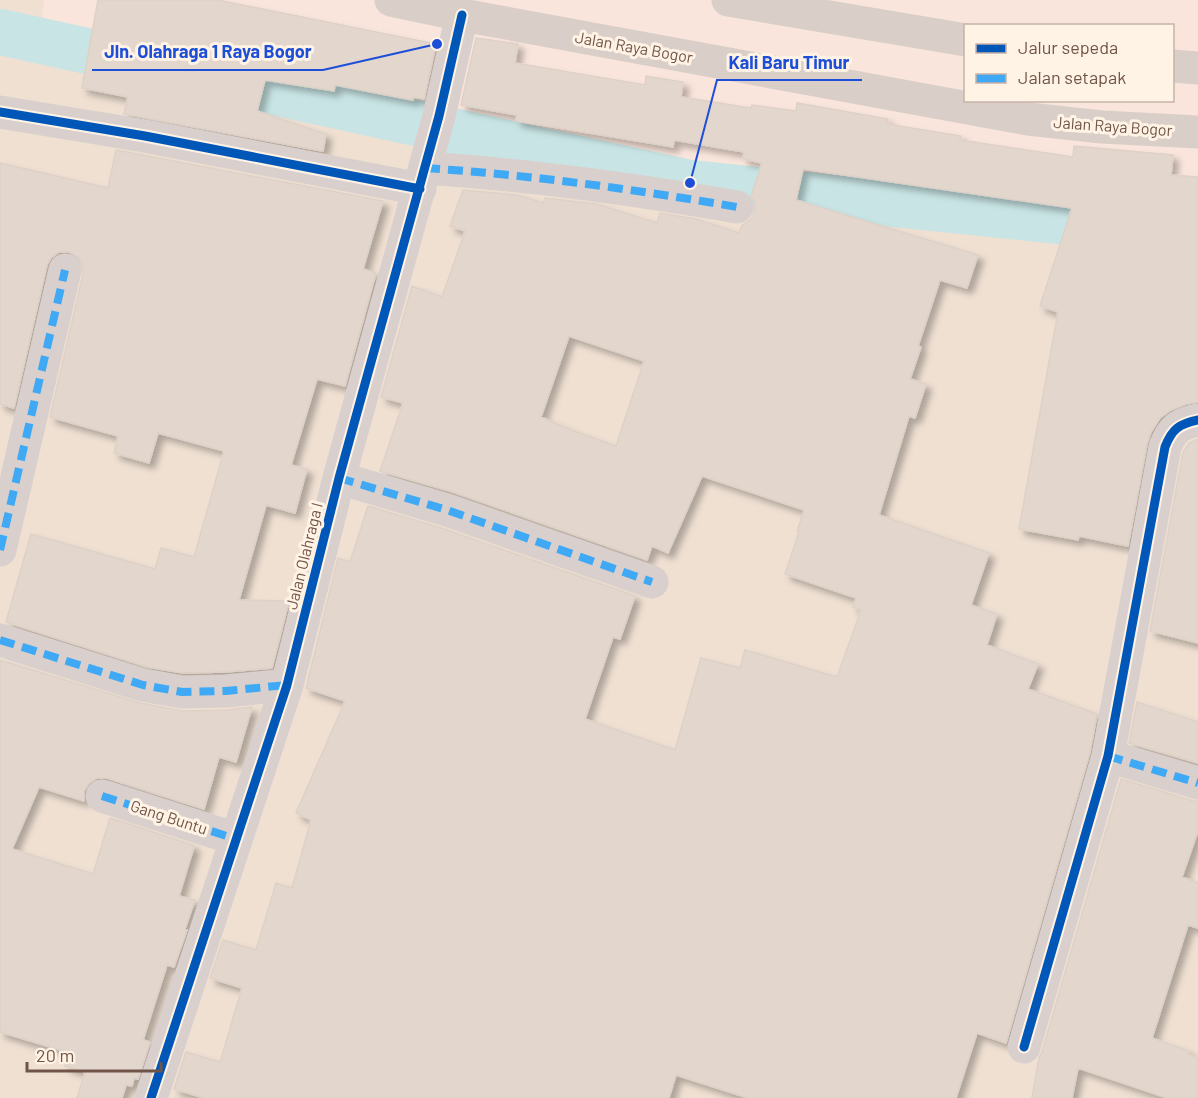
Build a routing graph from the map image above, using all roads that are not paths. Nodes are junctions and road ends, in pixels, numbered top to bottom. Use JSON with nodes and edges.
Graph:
{"nodes":[{"id":1,"x":391,"y":0,"type":"edge"},
{"id":2,"x":728,"y":0,"type":"edge"},
{"id":3,"x":777,"y":4,"type":"edge"},
{"id":4,"x":462,"y":15,"type":"junction"},
{"id":5,"x":964,"y":40,"type":"edge"},
{"id":6,"x":1174,"y":66,"type":"edge"},
{"id":7,"x":1198,"y":68,"type":"edge"},
{"id":8,"x":0,"y":112,"type":"edge"},
{"id":9,"x":1198,"y":132,"type":"edge"},
{"id":10,"x":424,"y":172,"type":"junction"},
{"id":11,"x":737,"y":207,"type":"dead end"},
{"id":12,"x":65,"y":270,"type":"dead end"},
{"id":13,"x":1198,"y":420,"type":"edge"},
{"id":14,"x":339,"y":478,"type":"junction"},
{"id":15,"x":0,"y":550,"type":"edge"},
{"id":16,"x":652,"y":582,"type":"dead end"},
{"id":17,"x":0,"y":640,"type":"edge"},
{"id":18,"x":287,"y":685,"type":"junction"},
{"id":19,"x":1108,"y":756,"type":"junction"},
{"id":20,"x":1198,"y":783,"type":"edge"},
{"id":21,"x":102,"y":796,"type":"dead end"},
{"id":22,"x":236,"y":839,"type":"junction"},
{"id":23,"x":1024,"y":1047,"type":"dead end"},
{"id":24,"x":151,"y":1098,"type":"edge"}],
"edges":[{"from":1,"to":4,"type":"highway","name":"Jalan Raya Bogor"},
{"from":2,"to":3,"type":"highway"},
{"from":3,"to":5,"type":"highway"},
{"from":4,"to":9,"type":"highway","name":"Jalan Raya Bogor"},
{"from":4,"to":10,"type":"street","name":"Jalan Olahraga I"},
{"from":6,"to":7,"type":"highway"},
{"from":8,"to":10,"type":"street"},
{"from":10,"to":11,"type":"street"},
{"from":10,"to":14,"type":"street","name":"Jalan Olahraga I"},
{"from":12,"to":15,"type":"street"},
{"from":13,"to":19,"type":"street"},
{"from":14,"to":16,"type":"street"},
{"from":14,"to":18,"type":"street","name":"Jalan Olahraga I"},
{"from":17,"to":18,"type":"street"},
{"from":18,"to":22,"type":"street","name":"Jalan Olahraga I"},
{"from":19,"to":20,"type":"street"},
{"from":19,"to":23,"type":"street"},
{"from":21,"to":22,"type":"street","name":"Gang Buntu"},
{"from":22,"to":24,"type":"street","name":"Jalan Olahraga I"}]}
